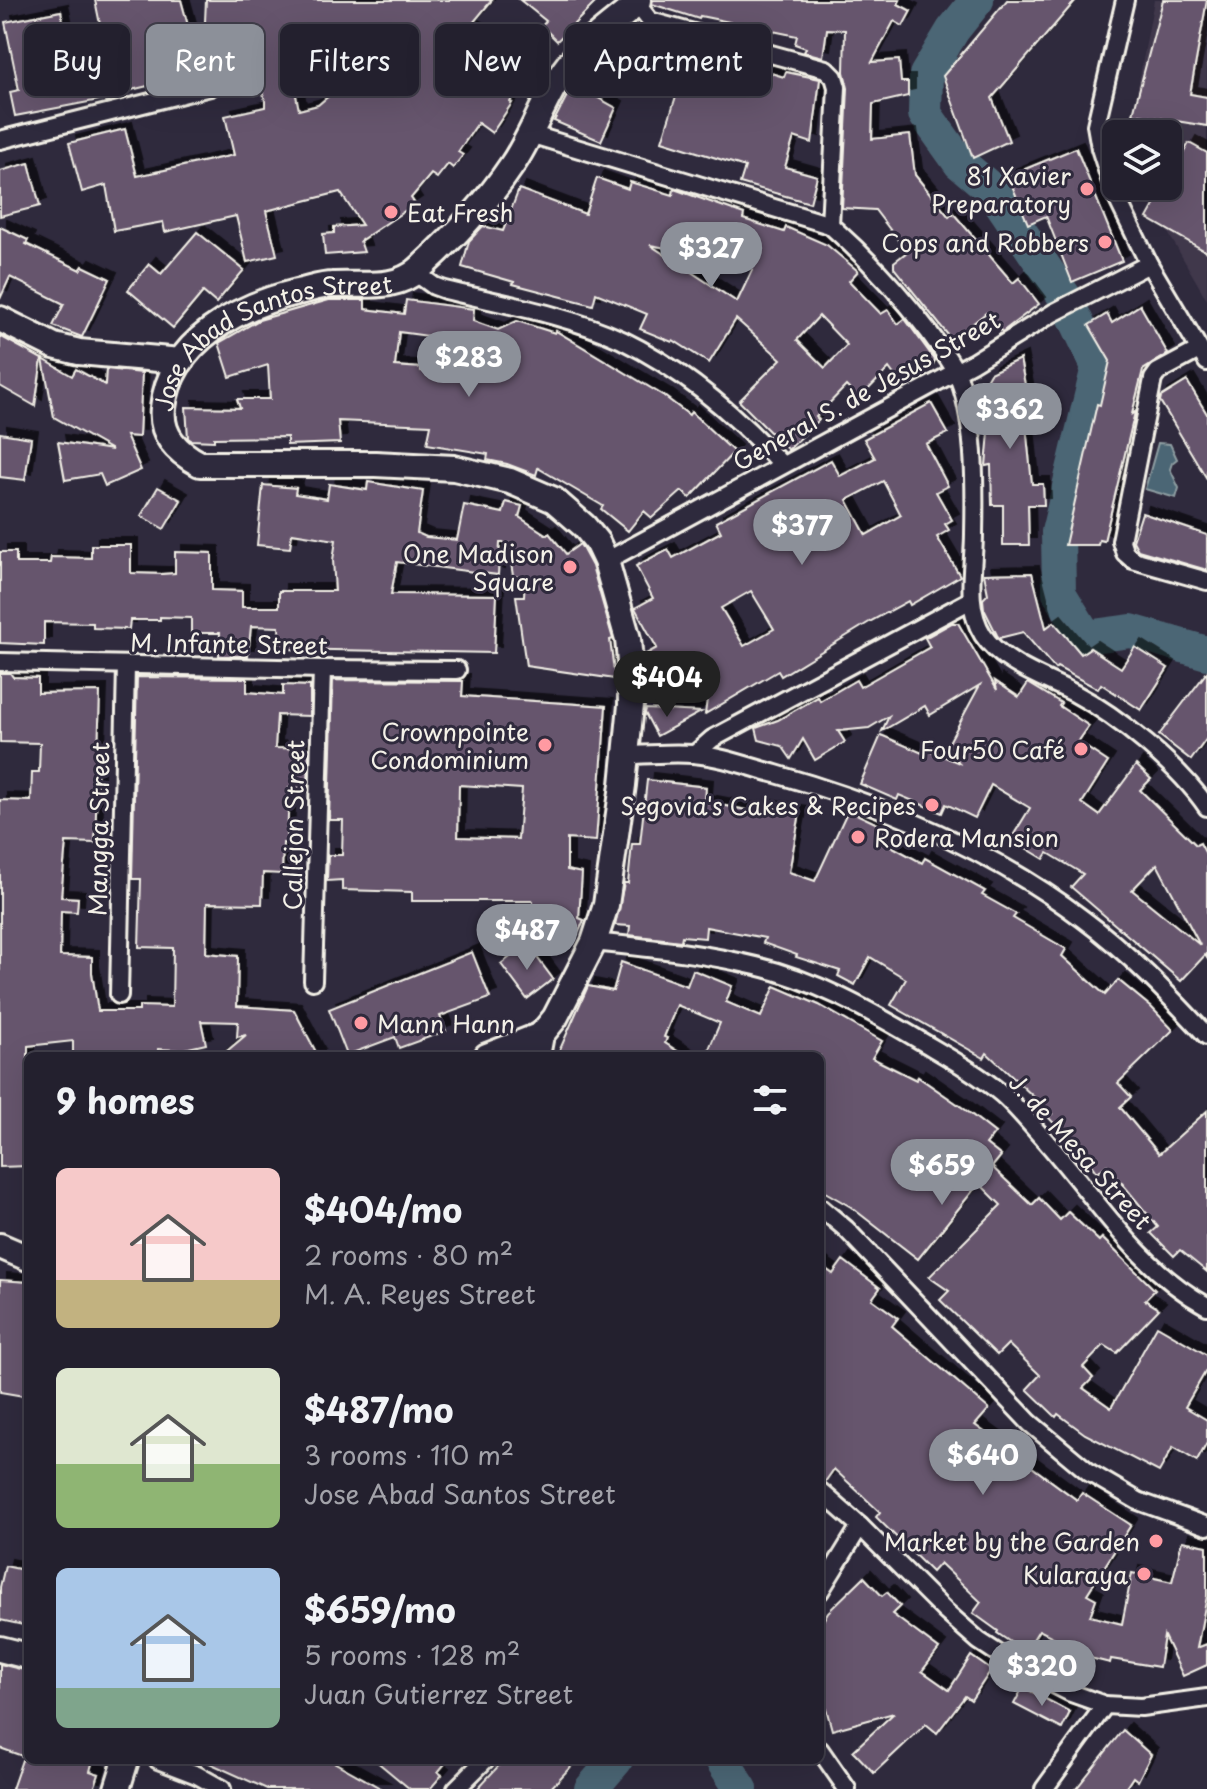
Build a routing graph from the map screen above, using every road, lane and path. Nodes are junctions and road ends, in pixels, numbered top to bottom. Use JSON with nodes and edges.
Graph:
{"nodes":[{"id":1,"x":1125,"y":0,"type":"edge"},
{"id":2,"x":638,"y":2,"type":"edge"},
{"id":3,"x":174,"y":96,"type":"edge"},
{"id":4,"x":530,"y":134,"type":"junction"},
{"id":5,"x":0,"y":140,"type":"edge"},
{"id":6,"x":830,"y":225,"type":"junction"},
{"id":7,"x":1149,"y":264,"type":"junction"},
{"id":8,"x":416,"y":273,"type":"junction"},
{"id":9,"x":0,"y":319,"type":"edge"},
{"id":10,"x":1203,"y":356,"type":"edge"},
{"id":11,"x":181,"y":361,"type":"junction"},
{"id":12,"x":956,"y":371,"type":"junction"},
{"id":13,"x":781,"y":464,"type":"junction"},
{"id":14,"x":606,"y":561,"type":"junction"},
{"id":15,"x":1207,"y":581,"type":"edge"},
{"id":16,"x":971,"y":600,"type":"junction"},
{"id":17,"x":0,"y":662,"type":"edge"},
{"id":18,"x":126,"y":665,"type":"junction"},
{"id":19,"x":322,"y":669,"type":"junction"},
{"id":20,"x":457,"y":670,"type":"dead end"},
{"id":21,"x":695,"y":754,"type":"junction"},
{"id":22,"x":626,"y":755,"type":"junction"},
{"id":23,"x":1207,"y":807,"type":"edge"},
{"id":24,"x":594,"y":942,"type":"junction"},
{"id":25,"x":313,"y":981,"type":"dead end"},
{"id":26,"x":119,"y":995,"type":"dead end"},
{"id":27,"x":1207,"y":1036,"type":"edge"},
{"id":28,"x":539,"y":1045,"type":"edge"},
{"id":29,"x":506,"y":1052,"type":"edge"},
{"id":30,"x":824,"y":1210,"type":"edge"},
{"id":31,"x":0,"y":1246,"type":"edge"},
{"id":32,"x":24,"y":1256,"type":"edge"},
{"id":33,"x":1207,"y":1306,"type":"edge"},
{"id":34,"x":824,"y":1494,"type":"edge"},
{"id":35,"x":860,"y":1526,"type":"junction"},
{"id":36,"x":1207,"y":1526,"type":"edge"},
{"id":37,"x":824,"y":1584,"type":"edge"},
{"id":38,"x":0,"y":1649,"type":"edge"},
{"id":39,"x":24,"y":1655,"type":"edge"},
{"id":40,"x":1206,"y":1700,"type":"edge"},
{"id":41,"x":1105,"y":1705,"type":"junction"},
{"id":42,"x":824,"y":1756,"type":"edge"},
{"id":43,"x":125,"y":1764,"type":"edge"},
{"id":44,"x":168,"y":1764,"type":"edge"},
{"id":45,"x":481,"y":1764,"type":"edge"},
{"id":46,"x":117,"y":1789,"type":"edge"},
{"id":47,"x":222,"y":1789,"type":"edge"},
{"id":48,"x":456,"y":1789,"type":"edge"},
{"id":49,"x":847,"y":1789,"type":"edge"},
{"id":50,"x":1044,"y":1789,"type":"edge"}],
"edges":[{"from":1,"to":7,"type":"street"},
{"from":2,"to":4,"type":"street","name":"Jose Abad Santos Street"},
{"from":2,"to":6,"type":"street"},
{"from":3,"to":5,"type":"street"},
{"from":4,"to":6,"type":"street"},
{"from":4,"to":8,"type":"street","name":"Jose Abad Santos Street"},
{"from":6,"to":12,"type":"street"},
{"from":7,"to":10,"type":"street"},
{"from":7,"to":12,"type":"street","name":"General S. de Jesus Street"},
{"from":8,"to":11,"type":"street","name":"Jose Abad Santos Street"},
{"from":8,"to":13,"type":"street"},
{"from":9,"to":11,"type":"street"},
{"from":10,"to":15,"type":"street"},
{"from":11,"to":14,"type":"street","name":"Jose Abad Santos Street"},
{"from":12,"to":13,"type":"street","name":"General S. de Jesus Street"},
{"from":12,"to":16,"type":"street"},
{"from":13,"to":14,"type":"street","name":"General S. de Jesus Street"},
{"from":14,"to":22,"type":"street","name":"Jose Abad Santos Street"},
{"from":16,"to":21,"type":"street"},
{"from":16,"to":23,"type":"street"},
{"from":17,"to":18,"type":"street","name":"M. Infante Street"},
{"from":18,"to":19,"type":"street","name":"M. Infante Street"},
{"from":18,"to":26,"type":"street","name":"Mangga Street"},
{"from":19,"to":20,"type":"street","name":"M. Infante Street"},
{"from":19,"to":25,"type":"street","name":"Callejon Street"},
{"from":21,"to":22,"type":"street"},
{"from":21,"to":27,"type":"street"},
{"from":22,"to":24,"type":"street","name":"Jose Abad Santos Street"},
{"from":24,"to":28,"type":"street","name":"Jose Abad Santos Street"},
{"from":24,"to":33,"type":"street","name":"J. de Mesa Street"},
{"from":28,"to":29,"type":"street","name":"Jose Abad Santos Street"},
{"from":30,"to":36,"type":"street"},
{"from":31,"to":32,"type":"street"},
{"from":34,"to":35,"type":"street"},
{"from":35,"to":37,"type":"street"},
{"from":35,"to":41,"type":"street"},
{"from":38,"to":39,"type":"street"},
{"from":40,"to":41,"type":"street"},
{"from":41,"to":50,"type":"street"},
{"from":42,"to":49,"type":"street"},
{"from":43,"to":46,"type":"street"},
{"from":44,"to":47,"type":"street"},
{"from":45,"to":48,"type":"street"}]}
